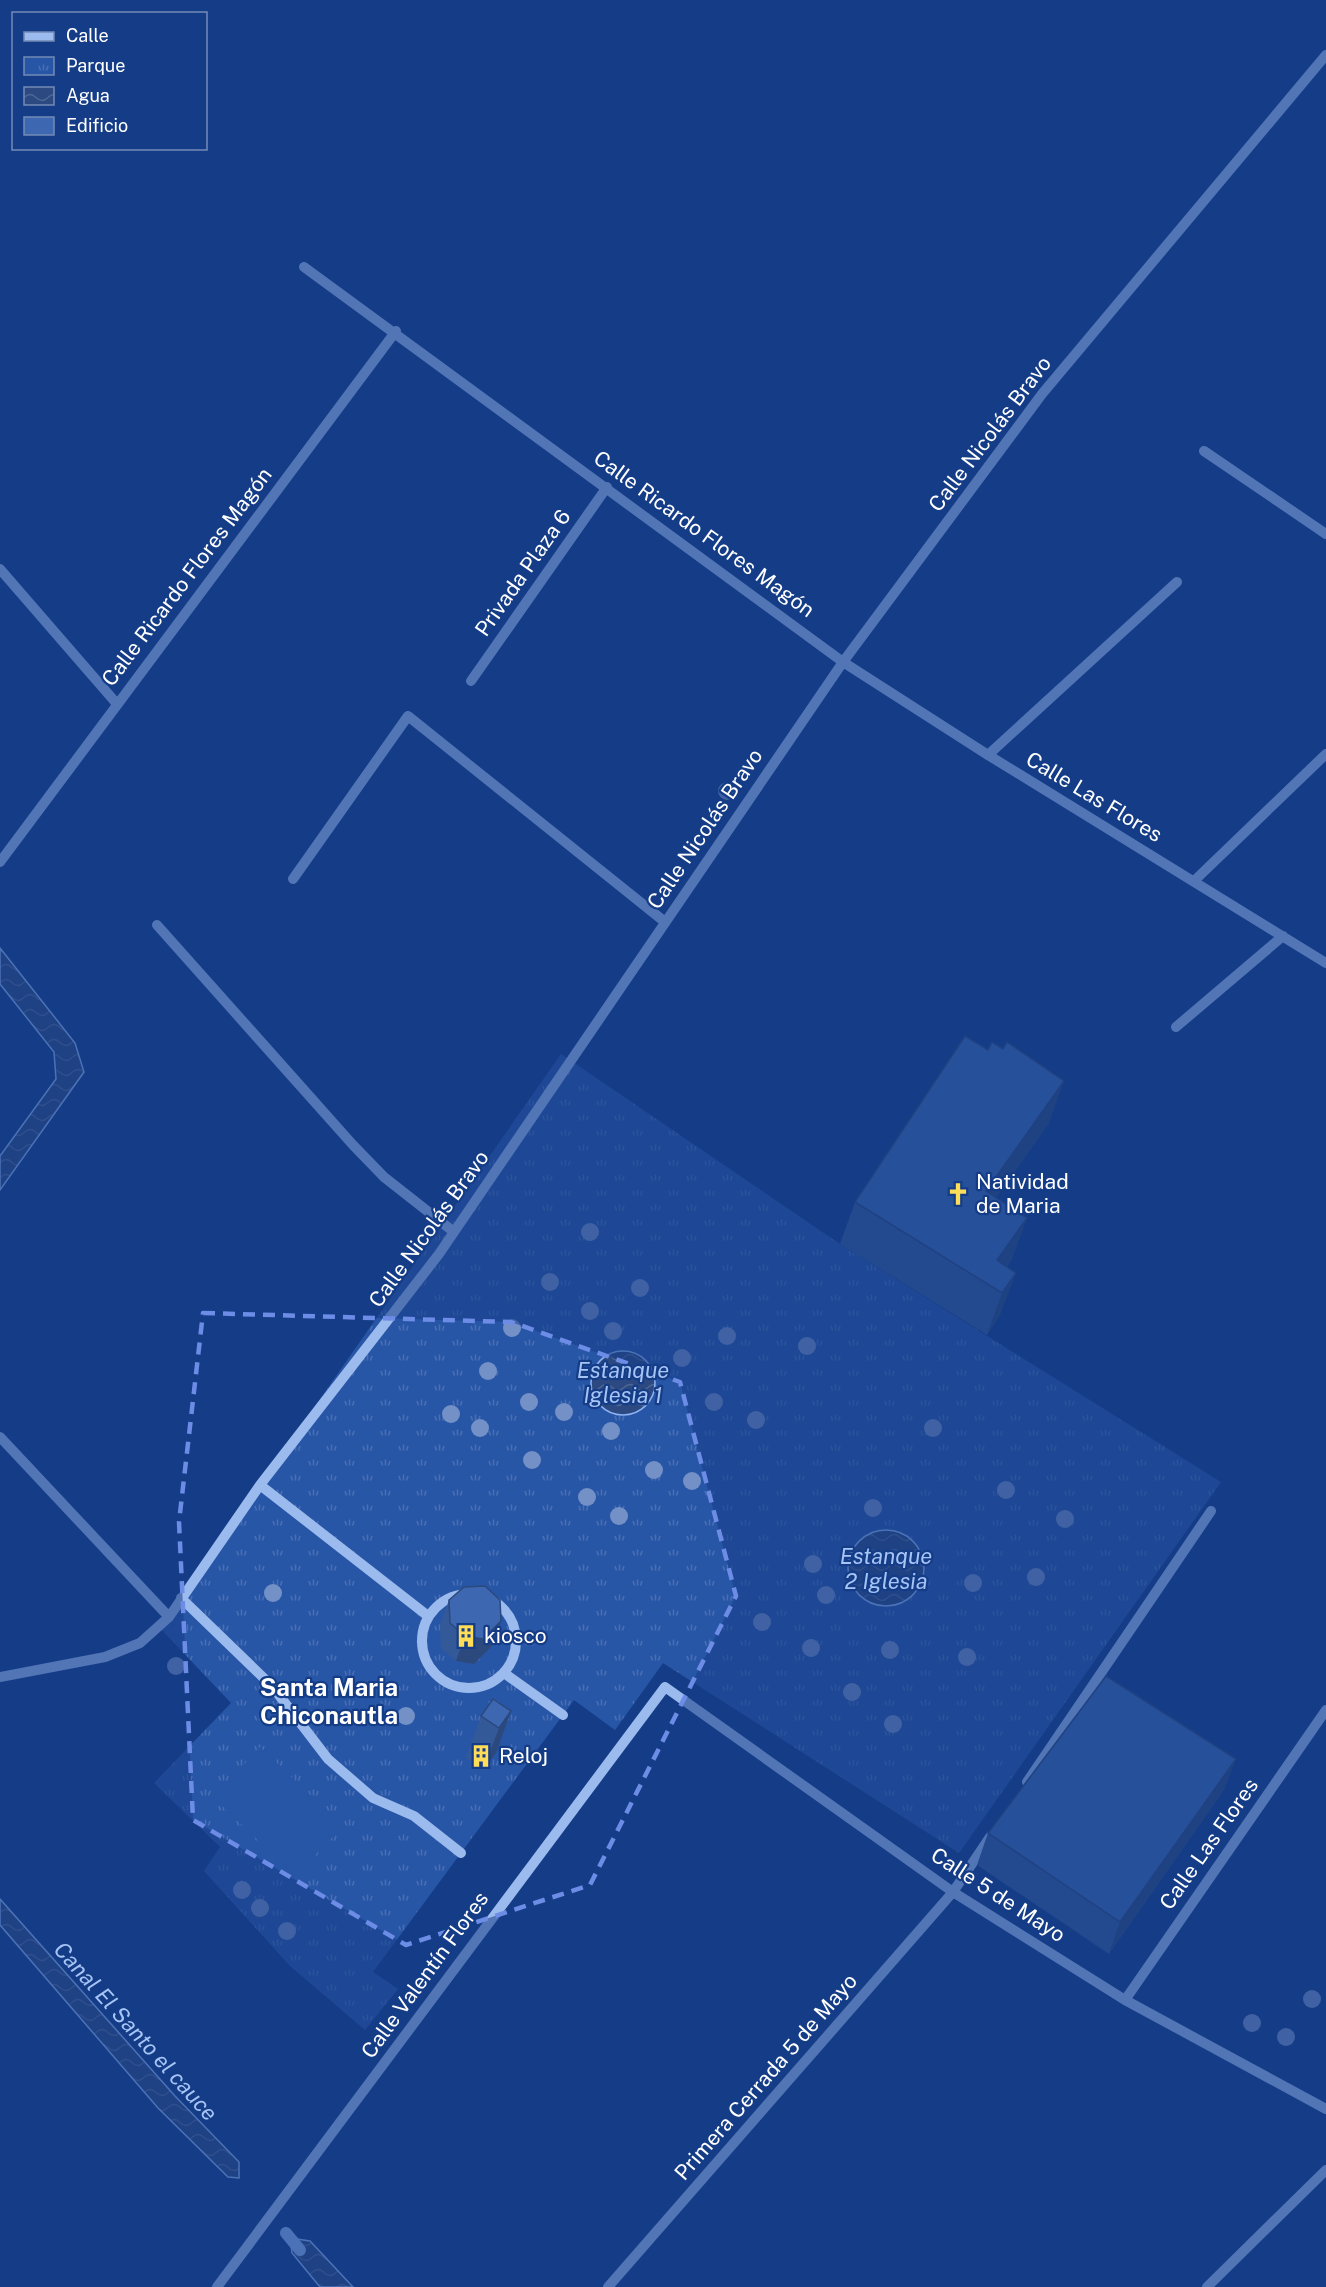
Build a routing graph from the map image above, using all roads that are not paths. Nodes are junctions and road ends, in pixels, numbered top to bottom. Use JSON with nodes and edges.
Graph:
{"nodes":[{"id":1,"x":1326,"y":55,"type":"edge"},
{"id":2,"x":304,"y":267,"type":"dead end"},
{"id":3,"x":396,"y":331,"type":"junction"},
{"id":4,"x":1204,"y":451,"type":"dead end"},
{"id":5,"x":607,"y":487,"type":"junction"},
{"id":6,"x":1326,"y":534,"type":"edge"},
{"id":7,"x":0,"y":569,"type":"edge"},
{"id":8,"x":1177,"y":582,"type":"dead end"},
{"id":9,"x":843,"y":662,"type":"junction"},
{"id":10,"x":471,"y":681,"type":"dead end"},
{"id":11,"x":117,"y":704,"type":"junction"},
{"id":12,"x":1326,"y":754,"type":"edge"},
{"id":13,"x":987,"y":755,"type":"junction"},
{"id":14,"x":0,"y":862,"type":"edge"},
{"id":15,"x":293,"y":879,"type":"dead end"},
{"id":16,"x":1194,"y":881,"type":"junction"},
{"id":17,"x":665,"y":922,"type":"junction"},
{"id":18,"x":157,"y":925,"type":"dead end"},
{"id":19,"x":1283,"y":936,"type":"junction"},
{"id":20,"x":1326,"y":963,"type":"edge"},
{"id":21,"x":1176,"y":1027,"type":"dead end"},
{"id":22,"x":454,"y":1232,"type":"junction"},
{"id":23,"x":0,"y":1437,"type":"edge"},
{"id":24,"x":260,"y":1485,"type":"junction"},
{"id":25,"x":1210,"y":1511,"type":"dead end"},
{"id":26,"x":181,"y":1598,"type":"junction"},
{"id":27,"x":428,"y":1616,"type":"junction"},
{"id":28,"x":169,"y":1617,"type":"junction"},
{"id":29,"x":504,"y":1673,"type":"junction"},
{"id":30,"x":0,"y":1677,"type":"edge"},
{"id":31,"x":665,"y":1687,"type":"joint"},
{"id":32,"x":1326,"y":1710,"type":"edge"},
{"id":33,"x":563,"y":1715,"type":"dead end"},
{"id":34,"x":1019,"y":1794,"type":"edge"},
{"id":35,"x":999,"y":1824,"type":"edge"},
{"id":36,"x":461,"y":1853,"type":"dead end"},
{"id":37,"x":953,"y":1892,"type":"junction"},
{"id":38,"x":1125,"y":2000,"type":"junction"},
{"id":39,"x":1326,"y":2109,"type":"edge"},
{"id":40,"x":1326,"y":2170,"type":"edge"},
{"id":41,"x":217,"y":2287,"type":"edge"},
{"id":42,"x":608,"y":2287,"type":"edge"},
{"id":43,"x":1207,"y":2287,"type":"edge"}],
"edges":[{"from":1,"to":9,"type":"street","name":"Calle Nicolás Bravo"},
{"from":2,"to":3,"type":"street","name":"Calle Ricardo Flores Magón"},
{"from":3,"to":5,"type":"street","name":"Calle Ricardo Flores Magón"},
{"from":3,"to":11,"type":"street","name":"Calle Ricardo Flores Magón"},
{"from":4,"to":6,"type":"street"},
{"from":5,"to":9,"type":"street","name":"Calle Ricardo Flores Magón"},
{"from":5,"to":10,"type":"street","name":"Privada Plaza 6"},
{"from":7,"to":11,"type":"street","name":"Calle Ricardo Flores Magón"},
{"from":8,"to":13,"type":"street"},
{"from":9,"to":13,"type":"street","name":"Calle Las Flores"},
{"from":9,"to":17,"type":"street","name":"Calle Nicolás Bravo"},
{"from":11,"to":14,"type":"street"},
{"from":12,"to":16,"type":"street"},
{"from":13,"to":16,"type":"street","name":"Calle Las Flores"},
{"from":15,"to":17,"type":"street"},
{"from":16,"to":19,"type":"street","name":"Calle Las Flores"},
{"from":17,"to":22,"type":"street","name":"Calle Nicolás Bravo"},
{"from":18,"to":22,"type":"street"},
{"from":19,"to":20,"type":"street","name":"Calle Las Flores"},
{"from":19,"to":21,"type":"street"},
{"from":22,"to":24,"type":"street","name":"Calle Nicolás Bravo"},
{"from":23,"to":28,"type":"street"},
{"from":24,"to":26,"type":"street","name":"Calle Nicolás Bravo"},
{"from":24,"to":27,"type":"street"},
{"from":25,"to":34,"type":"street"},
{"from":26,"to":28,"type":"street","name":"Calle Nicolás Bravo"},
{"from":26,"to":36,"type":"street"},
{"from":27,"to":29,"type":"street"},
{"from":27,"to":29,"type":"street"},
{"from":28,"to":30,"type":"street","name":"Calle Nicolás Bravo"},
{"from":29,"to":33,"type":"street"},
{"from":31,"to":37,"type":"street","name":"Calle 5 de Mayo"},
{"from":31,"to":41,"type":"street","name":"Calle Valentín Flores"},
{"from":32,"to":38,"type":"street","name":"Calle Las Flores"},
{"from":35,"to":37,"type":"street","name":"Primera Cerrada 5 de Mayo"},
{"from":37,"to":38,"type":"street","name":"Calle 5 de Mayo"},
{"from":37,"to":42,"type":"street","name":"Primera Cerrada 5 de Mayo"},
{"from":38,"to":39,"type":"street","name":"Calle 5 de Mayo"},
{"from":40,"to":43,"type":"street"}]}
